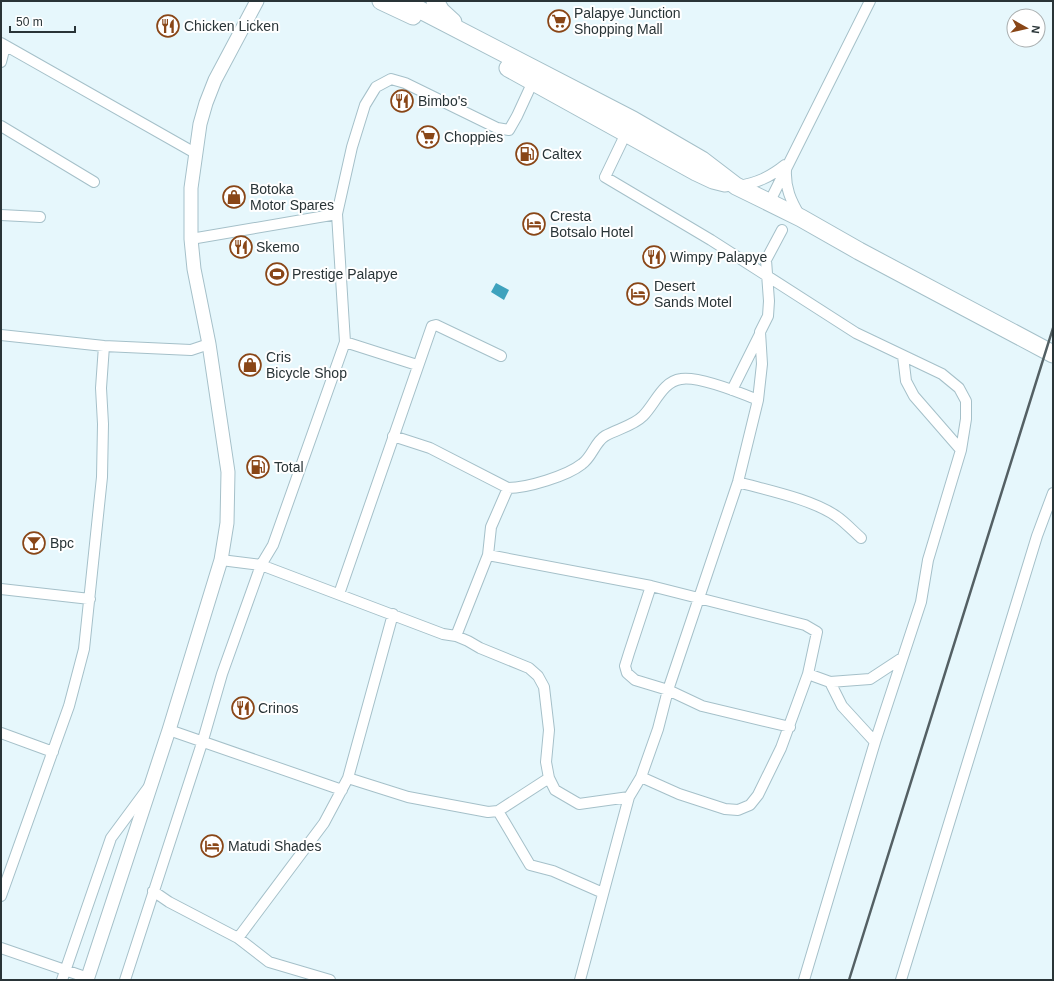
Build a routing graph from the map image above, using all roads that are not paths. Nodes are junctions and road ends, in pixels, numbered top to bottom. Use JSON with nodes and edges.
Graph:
{"nodes":[{"id":1,"x":257,"y":1,"type":"edge"},
{"id":2,"x":435,"y":1,"type":"edge"},
{"id":3,"x":870,"y":1,"type":"edge"},
{"id":4,"x":400,"y":4,"type":"edge"},
{"id":5,"x":464,"y":31,"type":"junction"},
{"id":6,"x":3,"y":45,"type":"edge"},
{"id":7,"x":1,"y":62,"type":"edge"},
{"id":8,"x":535,"y":77,"type":"junction"},
{"id":9,"x":1,"y":126,"type":"edge"},
{"id":10,"x":630,"y":127,"type":"junction"},
{"id":11,"x":195,"y":153,"type":"junction"},
{"id":12,"x":787,"y":164,"type":"junction"},
{"id":13,"x":94,"y":182,"type":"dead end"},
{"id":14,"x":736,"y":186,"type":"junction"},
{"id":15,"x":769,"y":202,"type":"junction"},
{"id":16,"x":337,"y":214,"type":"junction"},
{"id":17,"x":1,"y":215,"type":"edge"},
{"id":18,"x":40,"y":217,"type":"dead end"},
{"id":19,"x":801,"y":218,"type":"junction"},
{"id":20,"x":782,"y":230,"type":"dead end"},
{"id":21,"x":192,"y":239,"type":"junction"},
{"id":22,"x":768,"y":276,"type":"junction"},
{"id":23,"x":760,"y":332,"type":"junction"},
{"id":24,"x":1,"y":335,"type":"edge"},
{"id":25,"x":345,"y":342,"type":"junction"},
{"id":26,"x":209,"y":344,"type":"junction"},
{"id":27,"x":104,"y":346,"type":"junction"},
{"id":28,"x":1053,"y":354,"type":"edge"},
{"id":29,"x":502,"y":356,"type":"dead end"},
{"id":30,"x":903,"y":356,"type":"junction"},
{"id":31,"x":418,"y":365,"type":"junction"},
{"id":32,"x":732,"y":390,"type":"junction"},
{"id":33,"x":758,"y":400,"type":"junction"},
{"id":34,"x":394,"y":436,"type":"junction"},
{"id":35,"x":961,"y":450,"type":"junction"},
{"id":36,"x":738,"y":482,"type":"junction"},
{"id":37,"x":508,"y":488,"type":"junction"},
{"id":38,"x":1053,"y":493,"type":"edge"},
{"id":39,"x":1050,"y":510,"type":"edge"},
{"id":40,"x":862,"y":538,"type":"dead end"},
{"id":41,"x":488,"y":555,"type":"junction"},
{"id":42,"x":221,"y":560,"type":"junction"},
{"id":43,"x":261,"y":565,"type":"junction"},
{"id":44,"x":651,"y":586,"type":"junction"},
{"id":45,"x":1,"y":589,"type":"edge"},
{"id":46,"x":339,"y":594,"type":"junction"},
{"id":47,"x":698,"y":598,"type":"junction"},
{"id":48,"x":90,"y":599,"type":"junction"},
{"id":49,"x":393,"y":614,"type":"junction"},
{"id":50,"x":456,"y":636,"type":"junction"},
{"id":51,"x":902,"y":658,"type":"junction"},
{"id":52,"x":808,"y":674,"type":"junction"},
{"id":53,"x":830,"y":682,"type":"junction"},
{"id":54,"x":668,"y":690,"type":"junction"},
{"id":55,"x":790,"y":727,"type":"junction"},
{"id":56,"x":169,"y":730,"type":"junction"},
{"id":57,"x":1,"y":733,"type":"edge"},
{"id":58,"x":203,"y":740,"type":"junction"},
{"id":59,"x":875,"y":742,"type":"junction"},
{"id":60,"x":53,"y":752,"type":"junction"},
{"id":61,"x":642,"y":777,"type":"junction"},
{"id":62,"x":348,"y":778,"type":"junction"},
{"id":63,"x":550,"y":778,"type":"junction"},
{"id":64,"x":152,"y":783,"type":"junction"},
{"id":65,"x":342,"y":790,"type":"junction"},
{"id":66,"x":629,"y":797,"type":"junction"},
{"id":67,"x":498,"y":810,"type":"junction"},
{"id":68,"x":153,"y":892,"type":"junction"},
{"id":69,"x":603,"y":893,"type":"junction"},
{"id":70,"x":1,"y":896,"type":"edge"},
{"id":71,"x":238,"y":938,"type":"junction"},
{"id":72,"x":1,"y":948,"type":"edge"},
{"id":73,"x":63,"y":975,"type":"edge"},
{"id":74,"x":87,"y":979,"type":"edge"},
{"id":75,"x":125,"y":980,"type":"edge"},
{"id":76,"x":330,"y":980,"type":"edge"},
{"id":77,"x":580,"y":980,"type":"edge"},
{"id":78,"x":804,"y":980,"type":"edge"},
{"id":79,"x":901,"y":980,"type":"edge"}],
"edges":[{"from":1,"to":11,"type":"street"},
{"from":2,"to":5,"type":"highway"},
{"from":3,"to":12,"type":"street"},
{"from":4,"to":5,"type":"highway"},
{"from":4,"to":8,"type":"highway"},
{"from":5,"to":8,"type":"highway"},
{"from":6,"to":7,"type":"street"},
{"from":6,"to":11,"type":"street"},
{"from":8,"to":10,"type":"highway"},
{"from":8,"to":16,"type":"street"},
{"from":9,"to":13,"type":"street"},
{"from":10,"to":14,"type":"highway"},
{"from":10,"to":22,"type":"street"},
{"from":11,"to":21,"type":"street"},
{"from":12,"to":14,"type":"street"},
{"from":12,"to":15,"type":"street"},
{"from":12,"to":19,"type":"street"},
{"from":14,"to":15,"type":"highway"},
{"from":15,"to":19,"type":"highway"},
{"from":16,"to":21,"type":"street"},
{"from":16,"to":25,"type":"street"},
{"from":17,"to":18,"type":"street"},
{"from":19,"to":28,"type":"highway"},
{"from":20,"to":22,"type":"street"},
{"from":21,"to":26,"type":"street"},
{"from":22,"to":23,"type":"street"},
{"from":22,"to":30,"type":"street"},
{"from":23,"to":32,"type":"street"},
{"from":23,"to":33,"type":"street"},
{"from":24,"to":27,"type":"street"},
{"from":25,"to":31,"type":"street"},
{"from":25,"to":43,"type":"street"},
{"from":26,"to":27,"type":"street"},
{"from":26,"to":42,"type":"street"},
{"from":27,"to":48,"type":"street"},
{"from":29,"to":31,"type":"street"},
{"from":30,"to":35,"type":"street"},
{"from":30,"to":35,"type":"street"},
{"from":31,"to":34,"type":"street"},
{"from":32,"to":33,"type":"street"},
{"from":32,"to":37,"type":"street"},
{"from":33,"to":36,"type":"street"},
{"from":34,"to":37,"type":"street"},
{"from":34,"to":46,"type":"street"},
{"from":35,"to":51,"type":"street"},
{"from":36,"to":40,"type":"street"},
{"from":36,"to":47,"type":"street"},
{"from":37,"to":41,"type":"street"},
{"from":38,"to":39,"type":"street"},
{"from":39,"to":79,"type":"street"},
{"from":41,"to":44,"type":"street"},
{"from":41,"to":50,"type":"street"},
{"from":42,"to":43,"type":"street"},
{"from":42,"to":56,"type":"street"},
{"from":43,"to":46,"type":"street"},
{"from":43,"to":58,"type":"street"},
{"from":44,"to":47,"type":"street"},
{"from":44,"to":54,"type":"street"},
{"from":45,"to":48,"type":"street"},
{"from":46,"to":49,"type":"street"},
{"from":47,"to":52,"type":"street"},
{"from":47,"to":54,"type":"street"},
{"from":48,"to":60,"type":"street"},
{"from":49,"to":50,"type":"street"},
{"from":49,"to":62,"type":"street"},
{"from":50,"to":63,"type":"street"},
{"from":51,"to":53,"type":"street"},
{"from":51,"to":59,"type":"street"},
{"from":52,"to":53,"type":"street"},
{"from":52,"to":55,"type":"street"},
{"from":53,"to":59,"type":"street"},
{"from":54,"to":55,"type":"street"},
{"from":54,"to":61,"type":"street"},
{"from":55,"to":61,"type":"street"},
{"from":56,"to":58,"type":"street"},
{"from":56,"to":64,"type":"street"},
{"from":57,"to":60,"type":"street"},
{"from":58,"to":65,"type":"street"},
{"from":58,"to":68,"type":"street"},
{"from":59,"to":78,"type":"street"},
{"from":60,"to":70,"type":"street"},
{"from":61,"to":66,"type":"street"},
{"from":62,"to":65,"type":"street"},
{"from":62,"to":67,"type":"street"},
{"from":63,"to":66,"type":"street"},
{"from":63,"to":67,"type":"street"},
{"from":64,"to":73,"type":"street"},
{"from":64,"to":74,"type":"street"},
{"from":65,"to":71,"type":"street"},
{"from":66,"to":69,"type":"street"},
{"from":67,"to":69,"type":"street"},
{"from":68,"to":71,"type":"street"},
{"from":68,"to":75,"type":"street"},
{"from":69,"to":77,"type":"street"},
{"from":71,"to":76,"type":"street"},
{"from":72,"to":73,"type":"street"},
{"from":73,"to":74,"type":"street"}]}
